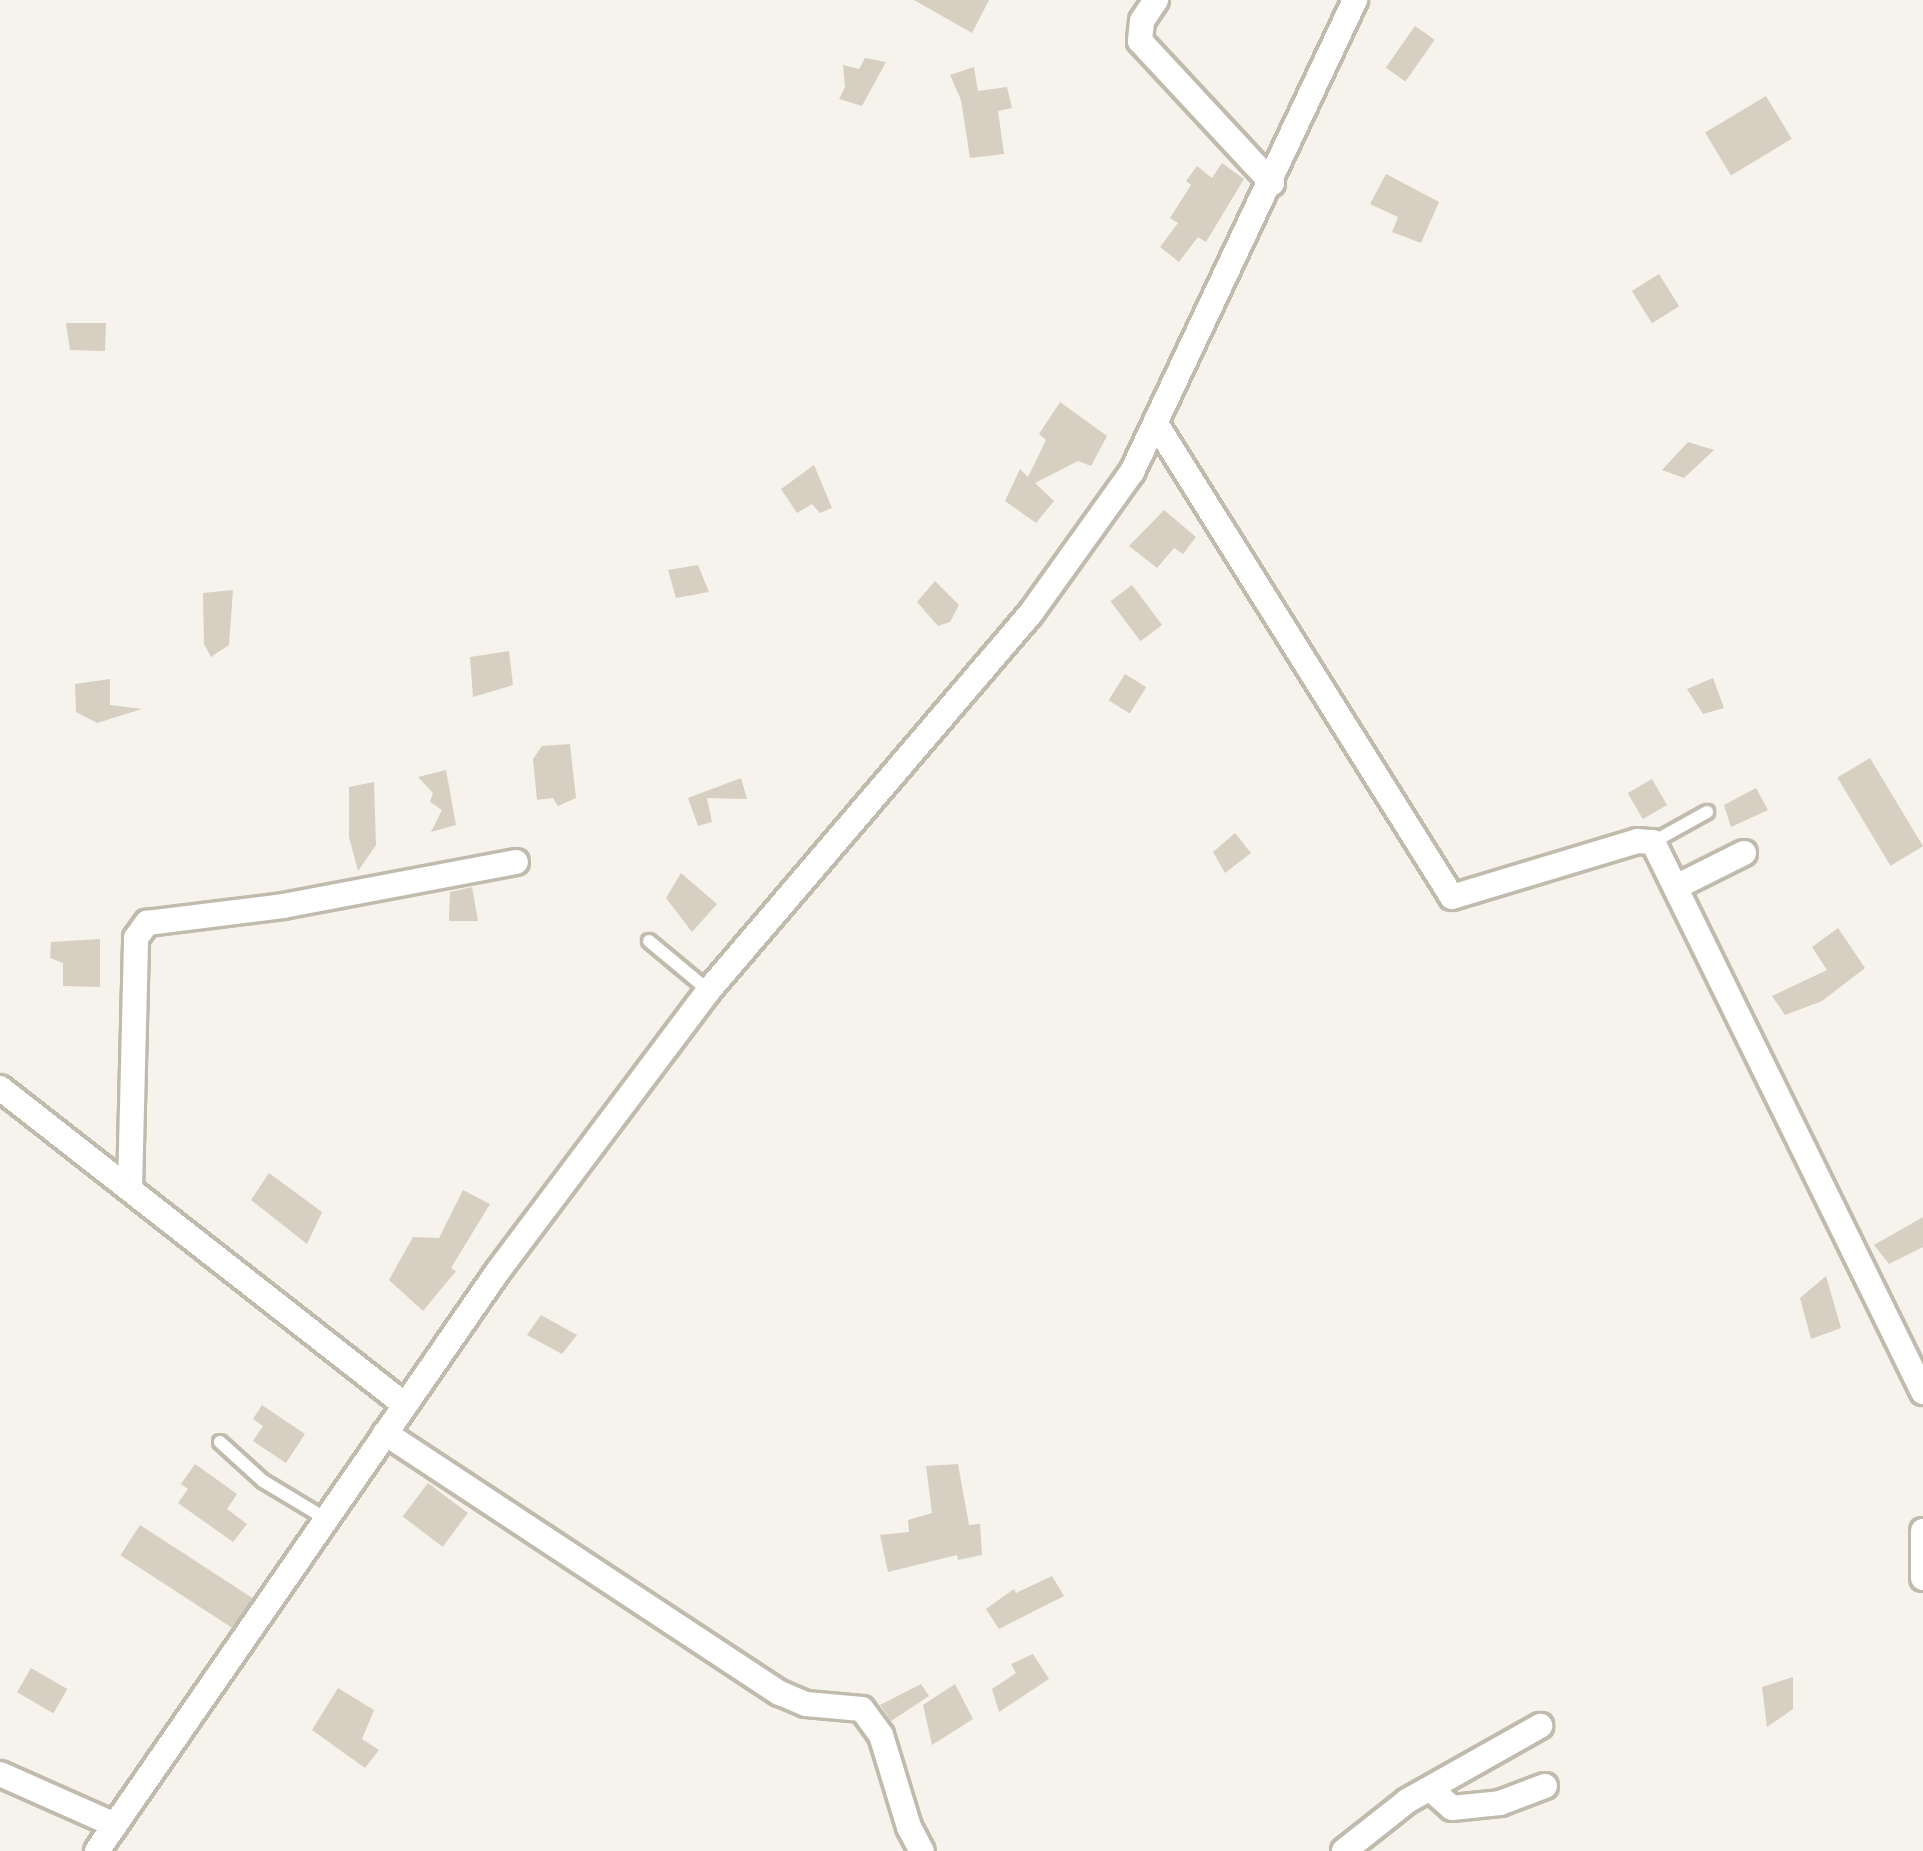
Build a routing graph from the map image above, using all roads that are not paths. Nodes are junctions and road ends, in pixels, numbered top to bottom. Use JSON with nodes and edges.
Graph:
{"nodes":[{"id":1,"x":1156,"y":0,"type":"edge"},
{"id":2,"x":1355,"y":0,"type":"edge"},
{"id":3,"x":1272,"y":183,"type":"junction"},
{"id":4,"x":1158,"y":427,"type":"junction"},
{"id":5,"x":1707,"y":812,"type":"dead end"},
{"id":6,"x":1653,"y":842,"type":"junction"},
{"id":7,"x":1744,"y":853,"type":"dead end"},
{"id":8,"x":516,"y":862,"type":"dead end"},
{"id":9,"x":1676,"y":887,"type":"junction"},
{"id":10,"x":649,"y":941,"type":"dead end"},
{"id":11,"x":709,"y":991,"type":"junction"},
{"id":12,"x":0,"y":1088,"type":"edge"},
{"id":13,"x":130,"y":1188,"type":"junction"},
{"id":14,"x":1923,"y":1391,"type":"edge"},
{"id":15,"x":405,"y":1406,"type":"junction"},
{"id":16,"x":385,"y":1433,"type":"junction"},
{"id":17,"x":220,"y":1442,"type":"dead end"},
{"id":18,"x":326,"y":1519,"type":"junction"},
{"id":19,"x":1923,"y":1531,"type":"edge"},
{"id":20,"x":1923,"y":1577,"type":"edge"},
{"id":21,"x":1540,"y":1726,"type":"dead end"},
{"id":22,"x":0,"y":1774,"type":"edge"},
{"id":23,"x":1545,"y":1786,"type":"dead end"},
{"id":24,"x":1432,"y":1790,"type":"junction"},
{"id":25,"x":115,"y":1825,"type":"junction"},
{"id":26,"x":97,"y":1851,"type":"edge"},
{"id":27,"x":922,"y":1851,"type":"edge"},
{"id":28,"x":1344,"y":1851,"type":"edge"}],
"edges":[{"from":1,"to":3,"type":"street"},
{"from":2,"to":3,"type":"street"},
{"from":3,"to":4,"type":"street"},
{"from":4,"to":6,"type":"street"},
{"from":4,"to":11,"type":"street"},
{"from":5,"to":6,"type":"lane"},
{"from":6,"to":9,"type":"street"},
{"from":7,"to":9,"type":"street"},
{"from":8,"to":13,"type":"street"},
{"from":9,"to":14,"type":"street"},
{"from":10,"to":11,"type":"lane"},
{"from":11,"to":15,"type":"street"},
{"from":12,"to":13,"type":"street"},
{"from":13,"to":15,"type":"street"},
{"from":15,"to":16,"type":"street"},
{"from":16,"to":18,"type":"street"},
{"from":16,"to":27,"type":"street"},
{"from":17,"to":18,"type":"lane"},
{"from":18,"to":25,"type":"street"},
{"from":19,"to":20,"type":"street"},
{"from":21,"to":24,"type":"street"},
{"from":22,"to":25,"type":"street"},
{"from":23,"to":24,"type":"street"},
{"from":24,"to":28,"type":"street"},
{"from":25,"to":26,"type":"street"}]}
